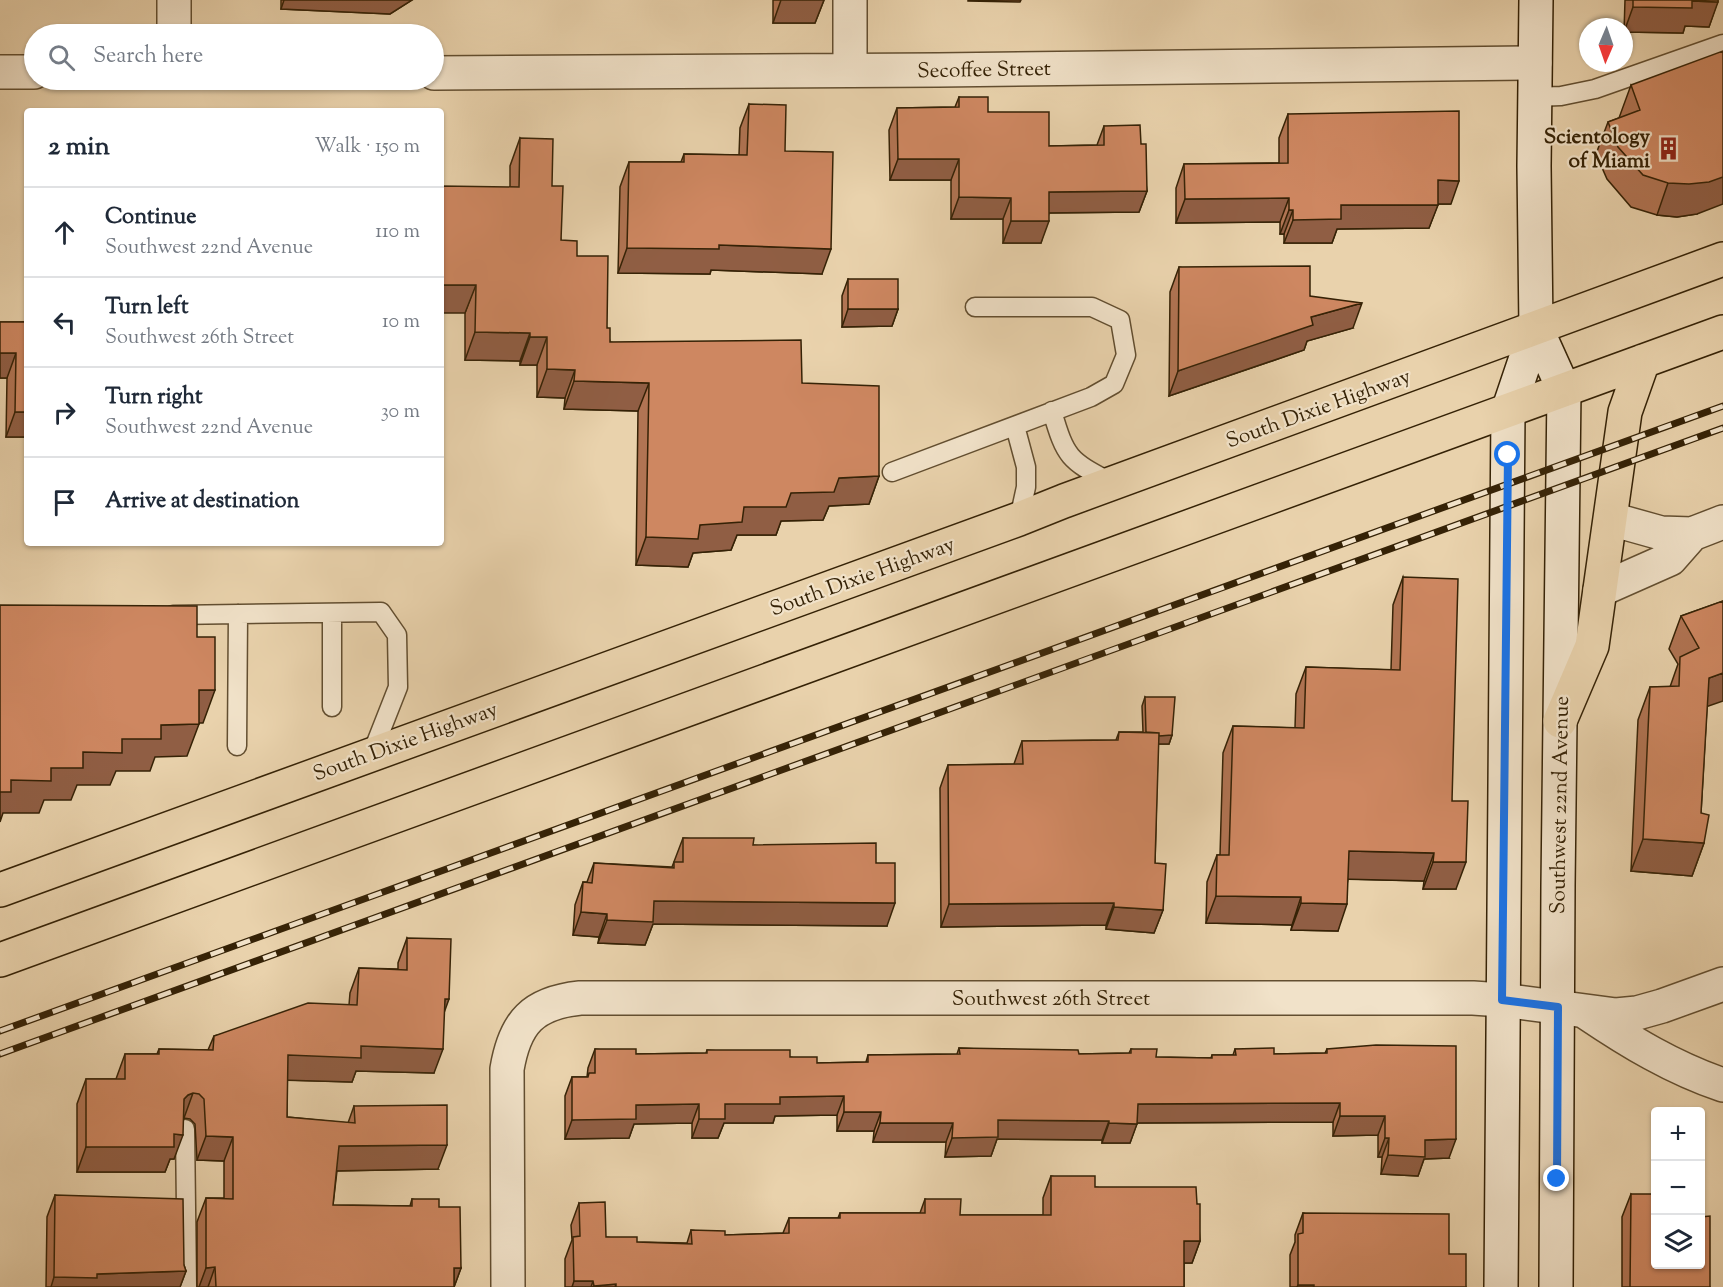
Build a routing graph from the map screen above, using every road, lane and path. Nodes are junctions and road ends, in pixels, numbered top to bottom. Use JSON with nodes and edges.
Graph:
{"nodes":[{"id":1,"x":174,"y":0,"type":"edge"},
{"id":2,"x":850,"y":0,"type":"edge"},
{"id":3,"x":1536,"y":0,"type":"edge"},
{"id":4,"x":174,"y":24,"type":"edge"},
{"id":5,"x":1723,"y":44,"type":"edge"},
{"id":6,"x":1534,"y":63,"type":"junction"},
{"id":7,"x":850,"y":70,"type":"junction"},
{"id":8,"x":0,"y":72,"type":"edge"},
{"id":9,"x":24,"y":72,"type":"edge"},
{"id":10,"x":444,"y":73,"type":"edge"},
{"id":11,"x":1534,"y":98,"type":"junction"},
{"id":12,"x":1723,"y":259,"type":"edge"},
{"id":13,"x":975,"y":307,"type":"dead end"},
{"id":14,"x":1536,"y":328,"type":"junction"},
{"id":15,"x":1723,"y":332,"type":"edge"},
{"id":16,"x":1642,"y":361,"type":"junction"},
{"id":17,"x":1564,"y":390,"type":"junction"},
{"id":18,"x":1052,"y":411,"type":"junction"},
{"id":19,"x":1508,"y":411,"type":"junction"},
{"id":20,"x":1015,"y":426,"type":"junction"},
{"id":21,"x":892,"y":472,"type":"dead end"},
{"id":22,"x":1112,"y":483,"type":"junction"},
{"id":23,"x":1019,"y":519,"type":"junction"},
{"id":24,"x":1611,"y":519,"type":"junction"},
{"id":25,"x":1723,"y":522,"type":"edge"},
{"id":26,"x":1692,"y":534,"type":"junction"},
{"id":27,"x":1600,"y":590,"type":"junction"},
{"id":28,"x":332,"y":613,"type":"junction"},
{"id":29,"x":238,"y":614,"type":"junction"},
{"id":30,"x":159,"y":615,"type":"edge"},
{"id":31,"x":332,"y":707,"type":"dead end"},
{"id":32,"x":1560,"y":721,"type":"junction"},
{"id":33,"x":237,"y":746,"type":"dead end"},
{"id":34,"x":372,"y":753,"type":"junction"},
{"id":35,"x":0,"y":890,"type":"edge"},
{"id":36,"x":0,"y":960,"type":"edge"},
{"id":37,"x":1723,"y":984,"type":"edge"},
{"id":38,"x":1502,"y":1000,"type":"junction"},
{"id":39,"x":1570,"y":1009,"type":"junction"},
{"id":40,"x":1723,"y":1085,"type":"edge"},
{"id":41,"x":185,"y":1129,"type":"edge"},
{"id":42,"x":187,"y":1287,"type":"edge"},
{"id":43,"x":508,"y":1287,"type":"edge"},
{"id":44,"x":1501,"y":1287,"type":"edge"},
{"id":45,"x":1556,"y":1287,"type":"edge"}],
"edges":[{"from":1,"to":4,"type":"street"},
{"from":2,"to":7,"type":"street"},
{"from":3,"to":6,"type":"street","name":"Southwest 22nd Avenue"},
{"from":5,"to":11,"type":"lane"},
{"from":6,"to":7,"type":"street","name":"Secoffee Street"},
{"from":6,"to":11,"type":"street","name":"Southwest 22nd Avenue"},
{"from":7,"to":10,"type":"street","name":"Secoffee Street"},
{"from":8,"to":9,"type":"street"},
{"from":11,"to":14,"type":"street","name":"Southwest 22nd Avenue"},
{"from":12,"to":14,"type":"highway","name":"South Dixie Highway"},
{"from":13,"to":18,"type":"lane"},
{"from":14,"to":17,"type":"street","name":"Southwest 22nd Avenue"},
{"from":14,"to":19,"type":"street","name":"Southwest 22nd Avenue"},
{"from":14,"to":22,"type":"highway","name":"South Dixie Highway"},
{"from":15,"to":16,"type":"highway"},
{"from":16,"to":17,"type":"highway"},
{"from":16,"to":24,"type":"highway"},
{"from":17,"to":19,"type":"highway"},
{"from":17,"to":32,"type":"street","name":"Southwest 22nd Avenue"},
{"from":18,"to":20,"type":"lane"},
{"from":18,"to":22,"type":"lane"},
{"from":19,"to":36,"type":"highway"},
{"from":19,"to":38,"type":"street","name":"Southwest 22nd Avenue"},
{"from":20,"to":21,"type":"lane"},
{"from":20,"to":23,"type":"lane"},
{"from":22,"to":23,"type":"highway","name":"South Dixie Highway"},
{"from":23,"to":34,"type":"highway","name":"South Dixie Highway"},
{"from":24,"to":26,"type":"street"},
{"from":24,"to":27,"type":"highway"},
{"from":25,"to":26,"type":"street"},
{"from":26,"to":27,"type":"street"},
{"from":27,"to":32,"type":"highway"},
{"from":28,"to":29,"type":"lane"},
{"from":28,"to":31,"type":"lane"},
{"from":28,"to":34,"type":"lane"},
{"from":29,"to":30,"type":"lane"},
{"from":29,"to":33,"type":"lane"},
{"from":32,"to":39,"type":"street","name":"Southwest 22nd Avenue"},
{"from":34,"to":35,"type":"highway","name":"South Dixie Highway"},
{"from":37,"to":39,"type":"street","name":"Southwest 26th Street"},
{"from":38,"to":39,"type":"street","name":"Southwest 26th Street"},
{"from":38,"to":43,"type":"street","name":"Southwest 26th Street"},
{"from":38,"to":44,"type":"street","name":"Southwest 22nd Avenue"},
{"from":39,"to":40,"type":"street","name":"Southwest 26th Street"},
{"from":39,"to":45,"type":"street","name":"Southwest 22nd Avenue"},
{"from":41,"to":42,"type":"lane"}]}
